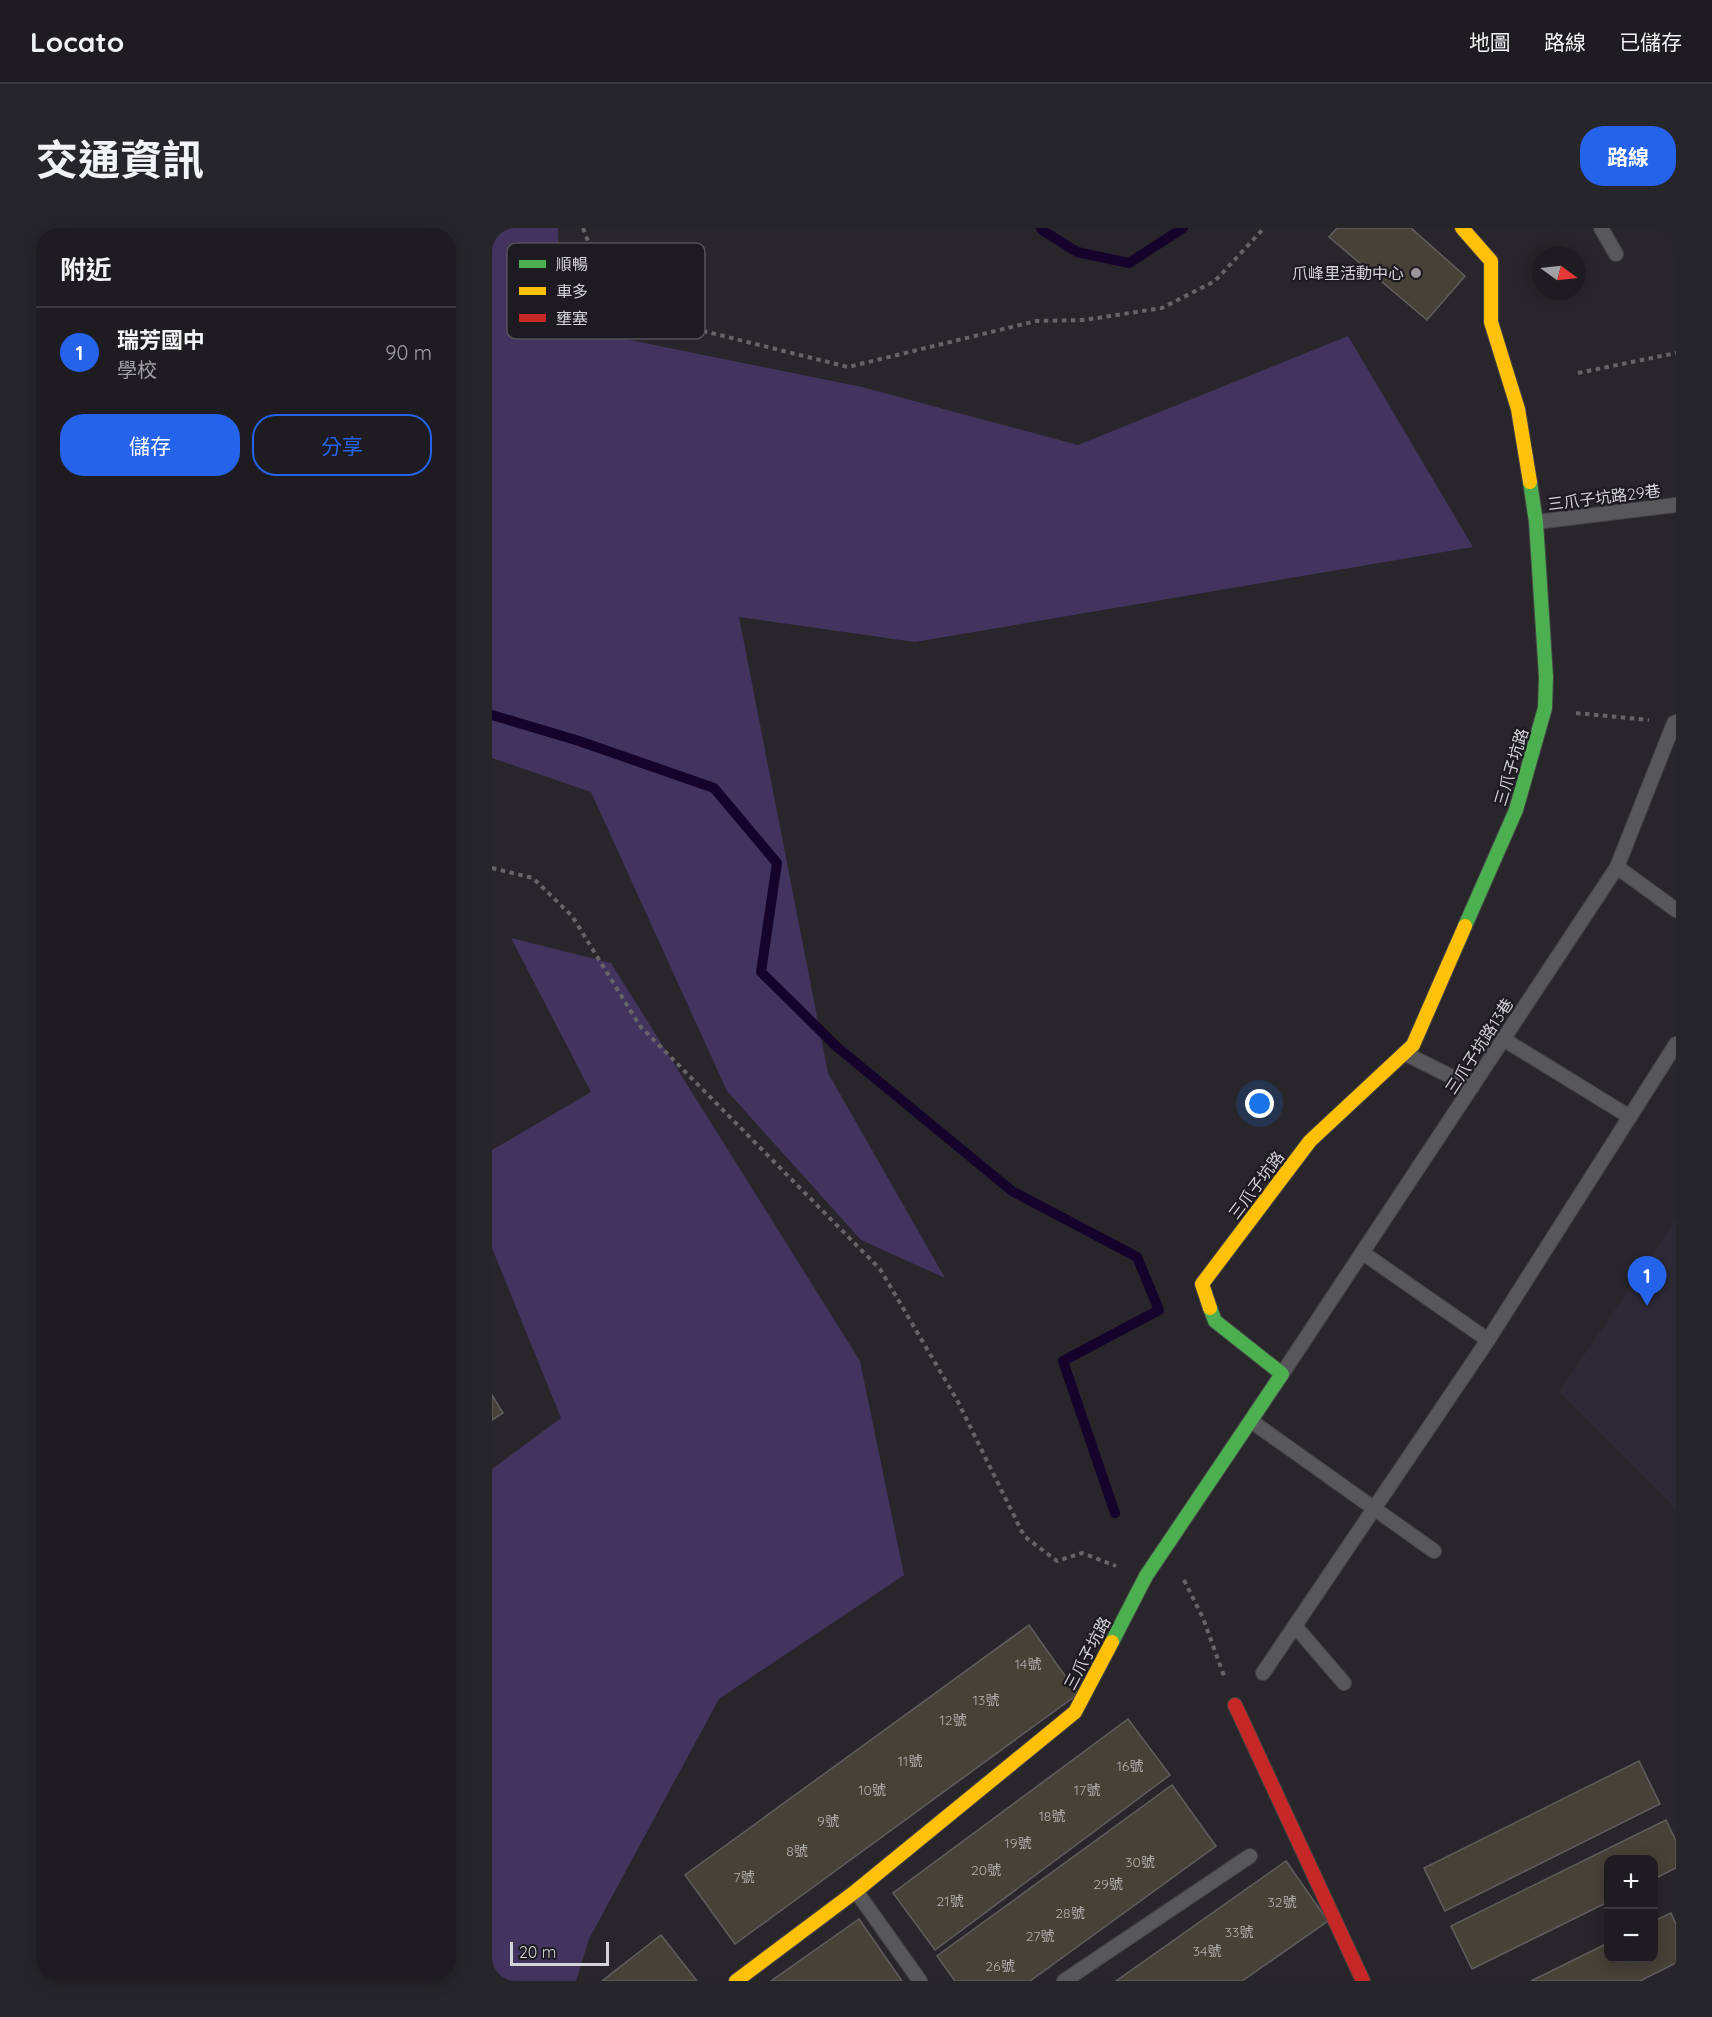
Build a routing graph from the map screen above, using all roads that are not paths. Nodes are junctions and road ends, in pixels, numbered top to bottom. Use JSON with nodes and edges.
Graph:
{"nodes":[{"id":1,"x":1462,"y":228,"type":"edge"},
{"id":2,"x":1601,"y":228,"type":"edge"},
{"id":3,"x":1616,"y":254,"type":"dead end"},
{"id":4,"x":1676,"y":505,"type":"edge"},
{"id":5,"x":1536,"y":522,"type":"junction"},
{"id":6,"x":1675,"y":723,"type":"edge"},
{"id":7,"x":1617,"y":867,"type":"junction"},
{"id":8,"x":1676,"y":910,"type":"edge"},
{"id":9,"x":1503,"y":1040,"type":"junction"},
{"id":10,"x":1676,"y":1044,"type":"edge"},
{"id":11,"x":1404,"y":1053,"type":"junction"},
{"id":12,"x":1472,"y":1087,"type":"junction"},
{"id":13,"x":1630,"y":1117,"type":"junction"},
{"id":14,"x":1363,"y":1252,"type":"junction"},
{"id":15,"x":1488,"y":1340,"type":"junction"},
{"id":16,"x":1282,"y":1374,"type":"junction"},
{"id":17,"x":1251,"y":1421,"type":"junction"},
{"id":18,"x":1374,"y":1509,"type":"junction"},
{"id":19,"x":1434,"y":1551,"type":"dead end"},
{"id":20,"x":1295,"y":1626,"type":"junction"},
{"id":21,"x":1263,"y":1673,"type":"dead end"},
{"id":22,"x":1344,"y":1683,"type":"dead end"},
{"id":23,"x":1235,"y":1705,"type":"road end"},
{"id":24,"x":1250,"y":1856,"type":"dead end"},
{"id":25,"x":856,"y":1891,"type":"junction"},
{"id":26,"x":736,"y":1981,"type":"edge"},
{"id":27,"x":920,"y":1981,"type":"edge"},
{"id":28,"x":1064,"y":1981,"type":"edge"},
{"id":29,"x":1363,"y":1981,"type":"edge"}],
"edges":[{"from":1,"to":5,"type":"street","name":"三爪子坑路"},
{"from":2,"to":3,"type":"lane"},
{"from":4,"to":5,"type":"lane","name":"三爪子坑路29巷"},
{"from":5,"to":11,"type":"street","name":"三爪子坑路"},
{"from":6,"to":7,"type":"lane","name":"三爪子坑路13巷"},
{"from":7,"to":8,"type":"lane"},
{"from":7,"to":9,"type":"lane","name":"三爪子坑路13巷"},
{"from":9,"to":12,"type":"lane","name":"三爪子坑路13巷"},
{"from":9,"to":13,"type":"lane"},
{"from":10,"to":13,"type":"lane"},
{"from":11,"to":12,"type":"lane"},
{"from":11,"to":16,"type":"street","name":"三爪子坑路"},
{"from":12,"to":14,"type":"lane","name":"三爪子坑路13巷"},
{"from":13,"to":15,"type":"lane"},
{"from":14,"to":15,"type":"lane"},
{"from":14,"to":16,"type":"lane","name":"三爪子坑路13巷"},
{"from":15,"to":18,"type":"lane"},
{"from":16,"to":17,"type":"street","name":"三爪子坑路"},
{"from":17,"to":18,"type":"lane"},
{"from":17,"to":25,"type":"street","name":"三爪子坑路"},
{"from":18,"to":19,"type":"lane"},
{"from":18,"to":20,"type":"lane"},
{"from":20,"to":21,"type":"lane"},
{"from":20,"to":22,"type":"lane"},
{"from":23,"to":29,"type":"street"},
{"from":24,"to":28,"type":"lane"},
{"from":25,"to":26,"type":"street","name":"三爪子坑路"},
{"from":25,"to":27,"type":"lane"}]}
